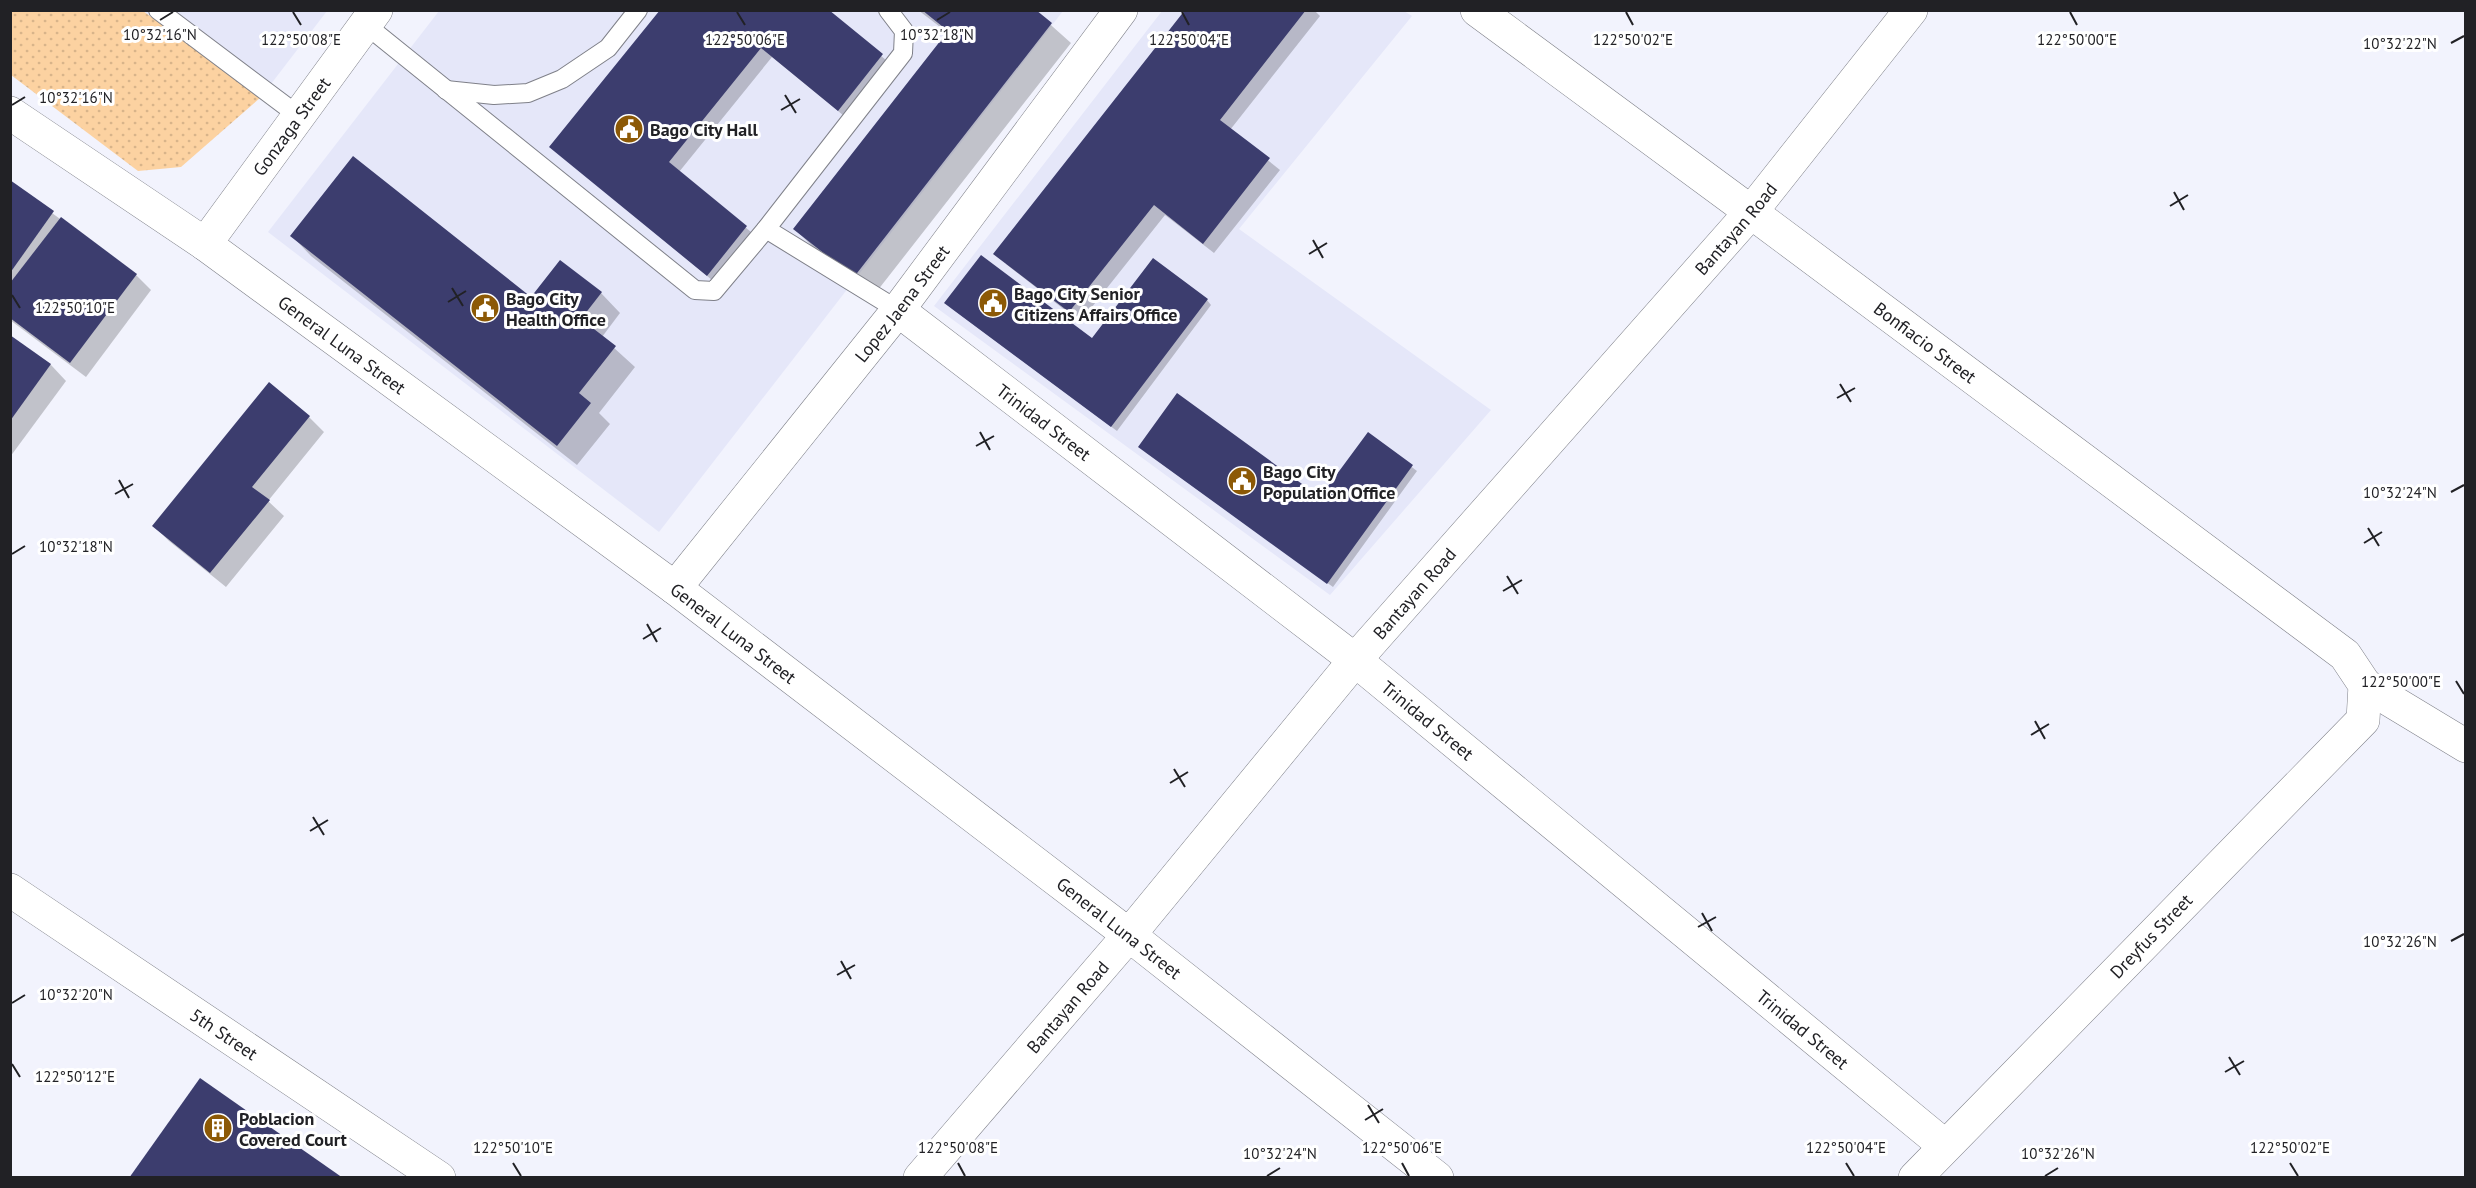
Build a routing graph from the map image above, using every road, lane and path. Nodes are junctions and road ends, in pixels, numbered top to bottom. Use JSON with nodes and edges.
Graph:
{"nodes":[{"id":1,"x":158,"y":10,"type":"edge"},
{"id":2,"x":638,"y":10,"type":"edge"},
{"id":3,"x":888,"y":10,"type":"edge"},
{"id":4,"x":1121,"y":10,"type":"edge"},
{"id":5,"x":1477,"y":10,"type":"edge"},
{"id":6,"x":1911,"y":10,"type":"edge"},
{"id":7,"x":371,"y":18,"type":"edge"},
{"id":8,"x":445,"y":90,"type":"junction"},
{"id":9,"x":10,"y":113,"type":"edge"},
{"id":10,"x":299,"y":117,"type":"junction"},
{"id":11,"x":1751,"y":212,"type":"junction"},
{"id":12,"x":766,"y":229,"type":"junction"},
{"id":13,"x":205,"y":244,"type":"junction"},
{"id":14,"x":898,"y":310,"type":"junction"},
{"id":15,"x":675,"y":588,"type":"junction"},
{"id":16,"x":1354,"y":660,"type":"junction"},
{"id":17,"x":2365,"y":685,"type":"junction"},
{"id":18,"x":2466,"y":746,"type":"edge"},
{"id":19,"x":10,"y":890,"type":"edge"},
{"id":20,"x":1129,"y":935,"type":"junction"},
{"id":21,"x":1945,"y":1146,"type":"junction"},
{"id":22,"x":439,"y":1178,"type":"edge"},
{"id":23,"x":920,"y":1178,"type":"edge"},
{"id":24,"x":1437,"y":1178,"type":"edge"},
{"id":25,"x":1915,"y":1178,"type":"edge"}],
"edges":[{"from":1,"to":10,"type":"lane"},
{"from":2,"to":8,"type":"lane"},
{"from":3,"to":12,"type":"lane"},
{"from":4,"to":14,"type":"street","name":"Lopez Jaena Street"},
{"from":5,"to":11,"type":"street","name":"Bonfiacio Street"},
{"from":6,"to":11,"type":"street","name":"Bantayan Road"},
{"from":7,"to":8,"type":"lane"},
{"from":7,"to":10,"type":"street","name":"Gonzaga Street"},
{"from":8,"to":12,"type":"lane"},
{"from":9,"to":13,"type":"street","name":"General Luna Street"},
{"from":10,"to":13,"type":"street","name":"Gonzaga Street"},
{"from":11,"to":16,"type":"street","name":"Bantayan Road"},
{"from":11,"to":17,"type":"street","name":"Bonfiacio Street"},
{"from":12,"to":14,"type":"lane"},
{"from":13,"to":15,"type":"street","name":"General Luna Street"},
{"from":14,"to":15,"type":"street","name":"Lopez Jaena Street"},
{"from":14,"to":16,"type":"street","name":"Trinidad Street"},
{"from":15,"to":20,"type":"street","name":"General Luna Street"},
{"from":16,"to":20,"type":"street","name":"Bantayan Road"},
{"from":16,"to":21,"type":"street","name":"Trinidad Street"},
{"from":17,"to":18,"type":"street"},
{"from":17,"to":21,"type":"street","name":"Dreyfus Street"},
{"from":19,"to":22,"type":"street","name":"5th Street"},
{"from":20,"to":23,"type":"street","name":"Bantayan Road"},
{"from":20,"to":24,"type":"street","name":"General Luna Street"},
{"from":21,"to":25,"type":"street","name":"Dreyfus Street"}]}
